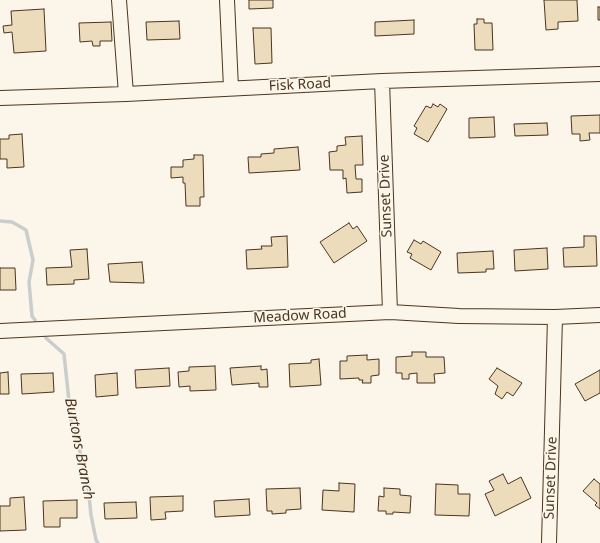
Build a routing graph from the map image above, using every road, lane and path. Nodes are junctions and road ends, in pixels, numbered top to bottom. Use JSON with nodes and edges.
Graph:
{"nodes":[{"id":1,"x":119,"y":0,"type":"edge"},
{"id":2,"x":227,"y":0,"type":"edge"},
{"id":3,"x":600,"y":74,"type":"edge"},
{"id":4,"x":382,"y":81,"type":"junction"},
{"id":5,"x":231,"y":88,"type":"junction"},
{"id":6,"x":126,"y":94,"type":"junction"},
{"id":7,"x":0,"y":98,"type":"edge"},
{"id":8,"x":390,"y":312,"type":"junction"},
{"id":9,"x":600,"y":314,"type":"edge"},
{"id":10,"x":555,"y":317,"type":"junction"},
{"id":11,"x":0,"y":331,"type":"edge"},
{"id":12,"x":549,"y":543,"type":"edge"}],
"edges":[{"from":1,"to":6,"type":"street"},
{"from":2,"to":5,"type":"street"},
{"from":3,"to":4,"type":"street","name":"Fisk Road"},
{"from":4,"to":5,"type":"street","name":"Fisk Road"},
{"from":4,"to":8,"type":"street","name":"Sunset Drive"},
{"from":5,"to":6,"type":"street","name":"Fisk Road"},
{"from":6,"to":7,"type":"street","name":"Fisk Road"},
{"from":8,"to":10,"type":"street","name":"Meadow Road"},
{"from":8,"to":11,"type":"street","name":"Meadow Road"},
{"from":9,"to":10,"type":"street","name":"Meadow Road"},
{"from":10,"to":12,"type":"street","name":"Sunset Drive"}]}
